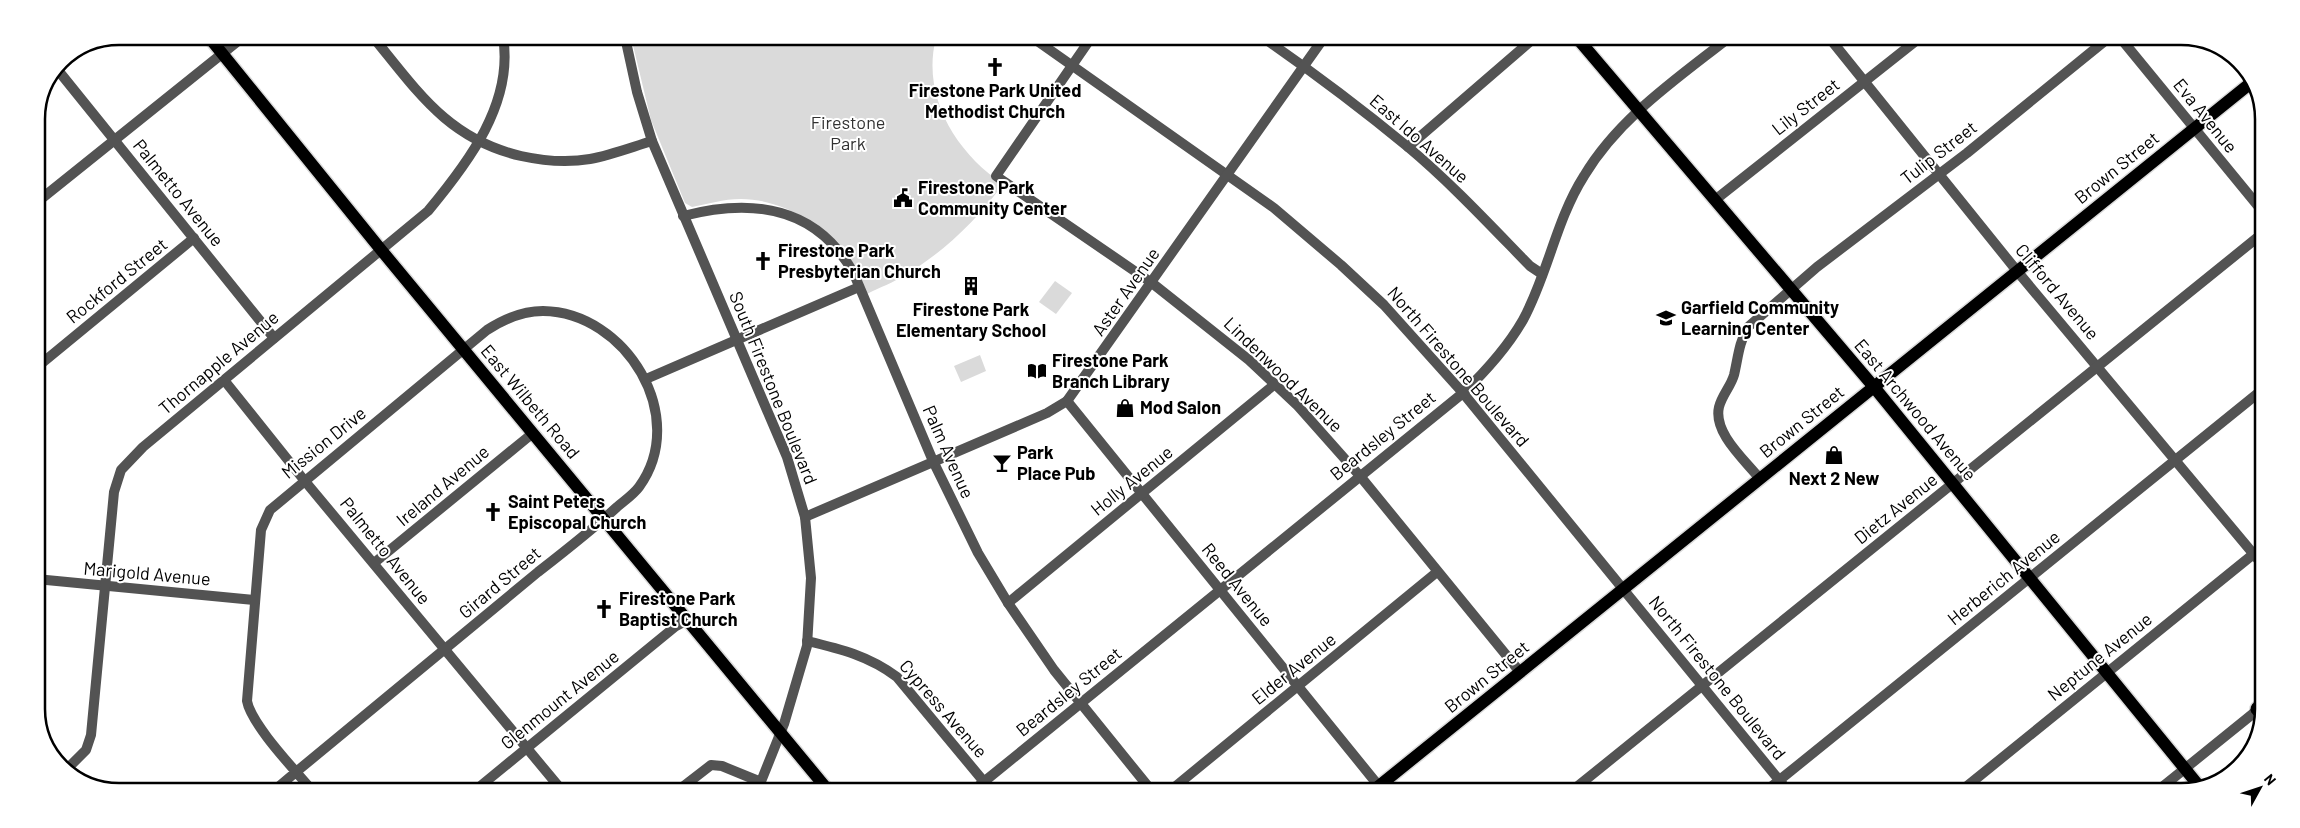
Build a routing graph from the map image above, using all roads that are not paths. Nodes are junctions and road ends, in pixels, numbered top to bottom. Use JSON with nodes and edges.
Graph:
{"nodes":[{"id":1,"x":215,"y":45,"type":"edge"},
{"id":2,"x":232,"y":45,"type":"edge"},
{"id":3,"x":380,"y":45,"type":"edge"},
{"id":4,"x":504,"y":45,"type":"edge"},
{"id":5,"x":627,"y":45,"type":"edge"},
{"id":6,"x":1042,"y":45,"type":"edge"},
{"id":7,"x":1086,"y":45,"type":"edge"},
{"id":8,"x":1274,"y":45,"type":"edge"},
{"id":9,"x":1319,"y":45,"type":"edge"},
{"id":10,"x":1526,"y":45,"type":"edge"},
{"id":11,"x":1583,"y":45,"type":"edge"},
{"id":12,"x":1720,"y":45,"type":"edge"},
{"id":13,"x":1835,"y":45,"type":"edge"},
{"id":14,"x":1911,"y":45,"type":"edge"},
{"id":15,"x":2100,"y":45,"type":"edge"},
{"id":16,"x":2126,"y":45,"type":"edge"},
{"id":17,"x":222,"y":53,"type":"junction"},
{"id":18,"x":1304,"y":66,"type":"junction"},
{"id":19,"x":1072,"y":67,"type":"junction"},
{"id":20,"x":61,"y":74,"type":"edge"},
{"id":21,"x":1865,"y":82,"type":"junction"},
{"id":22,"x":2247,"y":86,"type":"edge"},
{"id":23,"x":1638,"y":110,"type":"junction"},
{"id":24,"x":2193,"y":128,"type":"junction"},
{"id":25,"x":114,"y":140,"type":"junction"},
{"id":26,"x":652,"y":141,"type":"junction"},
{"id":27,"x":478,"y":142,"type":"junction"},
{"id":28,"x":1408,"y":147,"type":"junction"},
{"id":29,"x":1939,"y":174,"type":"junction"},
{"id":30,"x":1228,"y":175,"type":"junction"},
{"id":31,"x":45,"y":196,"type":"edge"},
{"id":32,"x":1715,"y":200,"type":"junction"},
{"id":33,"x":2255,"y":202,"type":"edge"},
{"id":34,"x":683,"y":216,"type":"junction"},
{"id":35,"x":194,"y":238,"type":"junction"},
{"id":36,"x":2255,"y":239,"type":"edge"},
{"id":37,"x":382,"y":251,"type":"junction"},
{"id":38,"x":2018,"y":271,"type":"junction"},
{"id":39,"x":1542,"y":274,"type":"junction"},
{"id":40,"x":1152,"y":283,"type":"junction"},
{"id":41,"x":858,"y":287,"type":"junction"},
{"id":42,"x":1791,"y":290,"type":"junction"},
{"id":43,"x":274,"y":338,"type":"junction"},
{"id":44,"x":736,"y":340,"type":"junction"},
{"id":45,"x":463,"y":350,"type":"junction"},
{"id":46,"x":45,"y":361,"type":"edge"},
{"id":47,"x":2097,"y":366,"type":"junction"},
{"id":48,"x":646,"y":379,"type":"junction"},
{"id":49,"x":224,"y":380,"type":"junction"},
{"id":50,"x":1275,"y":384,"type":"junction"},
{"id":51,"x":1874,"y":387,"type":"junction"},
{"id":52,"x":1463,"y":393,"type":"junction"},
{"id":53,"x":2255,"y":396,"type":"edge"},
{"id":54,"x":1067,"y":401,"type":"junction"},
{"id":55,"x":532,"y":433,"type":"junction"},
{"id":56,"x":2175,"y":460,"type":"junction"},
{"id":57,"x":933,"y":461,"type":"junction"},
{"id":58,"x":1360,"y":476,"type":"junction"},
{"id":59,"x":1760,"y":479,"type":"junction"},
{"id":60,"x":304,"y":480,"type":"junction"},
{"id":61,"x":1952,"y":484,"type":"junction"},
{"id":62,"x":1142,"y":494,"type":"junction"},
{"id":63,"x":805,"y":517,"type":"junction"},
{"id":64,"x":604,"y":519,"type":"junction"},
{"id":65,"x":2255,"y":549,"type":"edge"},
{"id":66,"x":2255,"y":553,"type":"edge"},
{"id":67,"x":374,"y":563,"type":"junction"},
{"id":68,"x":1437,"y":572,"type":"junction"},
{"id":69,"x":2029,"y":578,"type":"junction"},
{"id":70,"x":45,"y":580,"type":"edge"},
{"id":71,"x":106,"y":587,"type":"junction"},
{"id":72,"x":1624,"y":589,"type":"junction"},
{"id":73,"x":1220,"y":590,"type":"junction"},
{"id":74,"x":254,"y":600,"type":"junction"},
{"id":75,"x":1008,"y":603,"type":"junction"},
{"id":76,"x":687,"y":620,"type":"junction"},
{"id":77,"x":807,"y":641,"type":"junction"},
{"id":78,"x":445,"y":650,"type":"junction"},
{"id":79,"x":1520,"y":672,"type":"junction"},
{"id":80,"x":2106,"y":673,"type":"junction"},
{"id":81,"x":1298,"y":686,"type":"junction"},
{"id":82,"x":1702,"y":686,"type":"junction"},
{"id":83,"x":1080,"y":704,"type":"junction"},
{"id":84,"x":2255,"y":712,"type":"edge"},
{"id":85,"x":781,"y":732,"type":"junction"},
{"id":86,"x":526,"y":748,"type":"junction"},
{"id":87,"x":71,"y":765,"type":"edge"},
{"id":88,"x":2184,"y":768,"type":"junction"},
{"id":89,"x":296,"y":772,"type":"junction"},
{"id":90,"x":1779,"y":780,"type":"junction"},
{"id":91,"x":2196,"y":782,"type":"edge"},
{"id":92,"x":283,"y":783,"type":"edge"},
{"id":93,"x":306,"y":783,"type":"edge"},
{"id":94,"x":484,"y":783,"type":"edge"},
{"id":95,"x":556,"y":783,"type":"edge"},
{"id":96,"x":688,"y":783,"type":"edge"},
{"id":97,"x":755,"y":783,"type":"edge"},
{"id":98,"x":760,"y":783,"type":"edge"},
{"id":99,"x":822,"y":783,"type":"edge"},
{"id":100,"x":985,"y":783,"type":"edge"},
{"id":101,"x":990,"y":783,"type":"edge"},
{"id":102,"x":1145,"y":783,"type":"edge"},
{"id":103,"x":1180,"y":783,"type":"edge"},
{"id":104,"x":1374,"y":783,"type":"edge"},
{"id":105,"x":1386,"y":783,"type":"edge"},
{"id":106,"x":1582,"y":783,"type":"edge"},
{"id":107,"x":1775,"y":783,"type":"edge"},
{"id":108,"x":1781,"y":783,"type":"edge"},
{"id":109,"x":1971,"y":783,"type":"edge"},
{"id":110,"x":2166,"y":783,"type":"edge"}],
"edges":[{"from":1,"to":17,"type":"main road","name":"East Wilbeth Road"},
{"from":2,"to":17,"type":"street"},
{"from":3,"to":27,"type":"street"},
{"from":4,"to":27,"type":"street","name":"Thornapple Avenue"},
{"from":5,"to":26,"type":"street","name":"South Firestone Boulevard"},
{"from":6,"to":19,"type":"street","name":"North Firestone Boulevard"},
{"from":7,"to":19,"type":"street"},
{"from":8,"to":18,"type":"street","name":"East Ido Avenue"},
{"from":9,"to":18,"type":"street","name":"Aster Avenue"},
{"from":10,"to":28,"type":"street"},
{"from":11,"to":23,"type":"main road","name":"East Archwood Avenue"},
{"from":12,"to":23,"type":"street","name":"Beardsley Street"},
{"from":13,"to":21,"type":"street","name":"Clifford Avenue"},
{"from":14,"to":21,"type":"street","name":"Lily Street"},
{"from":15,"to":29,"type":"street","name":"Tulip Street"},
{"from":16,"to":24,"type":"street","name":"Eva Avenue"},
{"from":17,"to":25,"type":"street"},
{"from":17,"to":37,"type":"main road","name":"East Wilbeth Road"},
{"from":18,"to":28,"type":"street","name":"East Ido Avenue"},
{"from":18,"to":30,"type":"street","name":"Aster Avenue"},
{"from":19,"to":30,"type":"street","name":"North Firestone Boulevard"},
{"from":19,"to":40,"type":"street","name":"Lindenwood Avenue"},
{"from":20,"to":25,"type":"street","name":"Palmetto Avenue"},
{"from":21,"to":29,"type":"street","name":"Clifford Avenue"},
{"from":21,"to":32,"type":"street","name":"Lily Street"},
{"from":22,"to":24,"type":"main road","name":"Brown Street"},
{"from":23,"to":32,"type":"main road","name":"East Archwood Avenue"},
{"from":23,"to":39,"type":"street","name":"Beardsley Street"},
{"from":24,"to":33,"type":"street","name":"Eva Avenue"},
{"from":24,"to":38,"type":"main road","name":"Brown Street"},
{"from":25,"to":31,"type":"street"},
{"from":25,"to":35,"type":"street","name":"Palmetto Avenue"},
{"from":26,"to":27,"type":"street"},
{"from":26,"to":34,"type":"street","name":"South Firestone Boulevard"},
{"from":27,"to":37,"type":"street","name":"Thornapple Avenue"},
{"from":28,"to":39,"type":"street","name":"East Ido Avenue"},
{"from":29,"to":38,"type":"street","name":"Clifford Avenue"},
{"from":29,"to":42,"type":"street","name":"Tulip Street"},
{"from":30,"to":40,"type":"street","name":"Aster Avenue"},
{"from":30,"to":52,"type":"street","name":"North Firestone Boulevard"},
{"from":32,"to":42,"type":"main road","name":"East Archwood Avenue"},
{"from":34,"to":41,"type":"street","name":"Palm Avenue"},
{"from":34,"to":44,"type":"street","name":"South Firestone Boulevard"},
{"from":35,"to":43,"type":"street","name":"Palmetto Avenue"},
{"from":35,"to":46,"type":"street","name":"Rockford Street"},
{"from":36,"to":47,"type":"street","name":"Dietz Avenue"},
{"from":37,"to":43,"type":"street","name":"Thornapple Avenue"},
{"from":37,"to":45,"type":"main road","name":"East Wilbeth Road"},
{"from":38,"to":47,"type":"street","name":"Clifford Avenue"},
{"from":38,"to":51,"type":"main road","name":"Brown Street"},
{"from":39,"to":52,"type":"street","name":"Beardsley Street"},
{"from":40,"to":50,"type":"street","name":"Lindenwood Avenue"},
{"from":40,"to":54,"type":"street","name":"Aster Avenue"},
{"from":41,"to":44,"type":"street"},
{"from":41,"to":57,"type":"street","name":"Palm Avenue"},
{"from":42,"to":51,"type":"main road","name":"East Archwood Avenue"},
{"from":42,"to":59,"type":"street","name":"Tulip Street"},
{"from":43,"to":49,"type":"street","name":"Thornapple Avenue"},
{"from":44,"to":48,"type":"street"},
{"from":44,"to":63,"type":"street","name":"South Firestone Boulevard"},
{"from":45,"to":48,"type":"street","name":"Mission Drive"},
{"from":45,"to":55,"type":"main road","name":"East Wilbeth Road"},
{"from":45,"to":60,"type":"street","name":"Mission Drive"},
{"from":47,"to":56,"type":"street","name":"Clifford Avenue"},
{"from":47,"to":61,"type":"street","name":"Dietz Avenue"},
{"from":48,"to":64,"type":"street","name":"Girard Street"},
{"from":49,"to":60,"type":"street","name":"Palmetto Avenue"},
{"from":49,"to":71,"type":"street","name":"Thornapple Avenue"},
{"from":50,"to":58,"type":"street","name":"Lindenwood Avenue"},
{"from":50,"to":62,"type":"street","name":"Holly Avenue"},
{"from":51,"to":59,"type":"main road","name":"Brown Street"},
{"from":51,"to":61,"type":"main road","name":"East Archwood Avenue"},
{"from":52,"to":58,"type":"street","name":"Beardsley Street"},
{"from":52,"to":72,"type":"street","name":"North Firestone Boulevard"},
{"from":53,"to":56,"type":"street","name":"Herberich Avenue"},
{"from":54,"to":57,"type":"street","name":"Aster Avenue"},
{"from":54,"to":62,"type":"street","name":"Reed Avenue"},
{"from":55,"to":64,"type":"main road","name":"East Wilbeth Road"},
{"from":55,"to":67,"type":"street","name":"Ireland Avenue"},
{"from":56,"to":65,"type":"street","name":"Clifford Avenue"},
{"from":56,"to":69,"type":"street","name":"Herberich Avenue"},
{"from":57,"to":63,"type":"street","name":"Aster Avenue"},
{"from":57,"to":75,"type":"street","name":"Palm Avenue"},
{"from":58,"to":68,"type":"street","name":"Lindenwood Avenue"},
{"from":58,"to":73,"type":"street","name":"Beardsley Street"},
{"from":59,"to":72,"type":"main road","name":"Brown Street"},
{"from":60,"to":67,"type":"street","name":"Palmetto Avenue"},
{"from":60,"to":74,"type":"street","name":"Mission Drive"},
{"from":61,"to":69,"type":"main road","name":"East Archwood Avenue"},
{"from":61,"to":82,"type":"street","name":"Dietz Avenue"},
{"from":62,"to":73,"type":"street","name":"Reed Avenue"},
{"from":62,"to":75,"type":"street","name":"Holly Avenue"},
{"from":63,"to":77,"type":"street","name":"South Firestone Boulevard"},
{"from":64,"to":76,"type":"main road","name":"East Wilbeth Road"},
{"from":64,"to":78,"type":"street","name":"Girard Street"},
{"from":66,"to":80,"type":"street","name":"Neptune Avenue"},
{"from":67,"to":78,"type":"street","name":"Palmetto Avenue"},
{"from":68,"to":79,"type":"street","name":"Lindenwood Avenue"},
{"from":68,"to":81,"type":"street","name":"Elder Avenue"},
{"from":69,"to":80,"type":"main road","name":"East Archwood Avenue"},
{"from":69,"to":90,"type":"street","name":"Herberich Avenue"},
{"from":70,"to":71,"type":"street","name":"Marigold Avenue"},
{"from":71,"to":74,"type":"street","name":"Marigold Avenue"},
{"from":71,"to":87,"type":"street","name":"Thornapple Avenue"},
{"from":72,"to":79,"type":"main road","name":"Brown Street"},
{"from":72,"to":82,"type":"street","name":"North Firestone Boulevard"},
{"from":73,"to":81,"type":"street","name":"Reed Avenue"},
{"from":73,"to":83,"type":"street","name":"Beardsley Street"},
{"from":74,"to":89,"type":"street","name":"Mission Drive"},
{"from":75,"to":83,"type":"street","name":"Palm Avenue"},
{"from":76,"to":85,"type":"main road","name":"East Wilbeth Road"},
{"from":76,"to":86,"type":"street","name":"Glenmount Avenue"},
{"from":77,"to":85,"type":"street","name":"South Firestone Boulevard"},
{"from":77,"to":100,"type":"street","name":"Cypress Avenue"},
{"from":78,"to":86,"type":"street","name":"Palmetto Avenue"},
{"from":78,"to":89,"type":"street","name":"Girard Street"},
{"from":79,"to":105,"type":"main road","name":"Brown Street"},
{"from":80,"to":88,"type":"main road","name":"East Archwood Avenue"},
{"from":80,"to":109,"type":"street","name":"Neptune Avenue"},
{"from":81,"to":103,"type":"street","name":"Elder Avenue"},
{"from":81,"to":104,"type":"street","name":"Reed Avenue"},
{"from":82,"to":90,"type":"street","name":"North Firestone Boulevard"},
{"from":82,"to":106,"type":"street","name":"Dietz Avenue"},
{"from":83,"to":101,"type":"street","name":"Beardsley Street"},
{"from":83,"to":102,"type":"street","name":"Palm Avenue"},
{"from":84,"to":88,"type":"street"},
{"from":85,"to":98,"type":"street","name":"South Firestone Boulevard"},
{"from":85,"to":99,"type":"main road","name":"East Wilbeth Road"},
{"from":86,"to":94,"type":"street","name":"Glenmount Avenue"},
{"from":86,"to":95,"type":"street","name":"Palmetto Avenue"},
{"from":88,"to":91,"type":"main road","name":"East Archwood Avenue"},
{"from":88,"to":110,"type":"street"},
{"from":89,"to":92,"type":"street","name":"Girard Street"},
{"from":89,"to":93,"type":"street","name":"Mission Drive"},
{"from":90,"to":107,"type":"street","name":"Herberich Avenue"},
{"from":90,"to":108,"type":"street","name":"North Firestone Boulevard"},
{"from":96,"to":97,"type":"street"}]}
